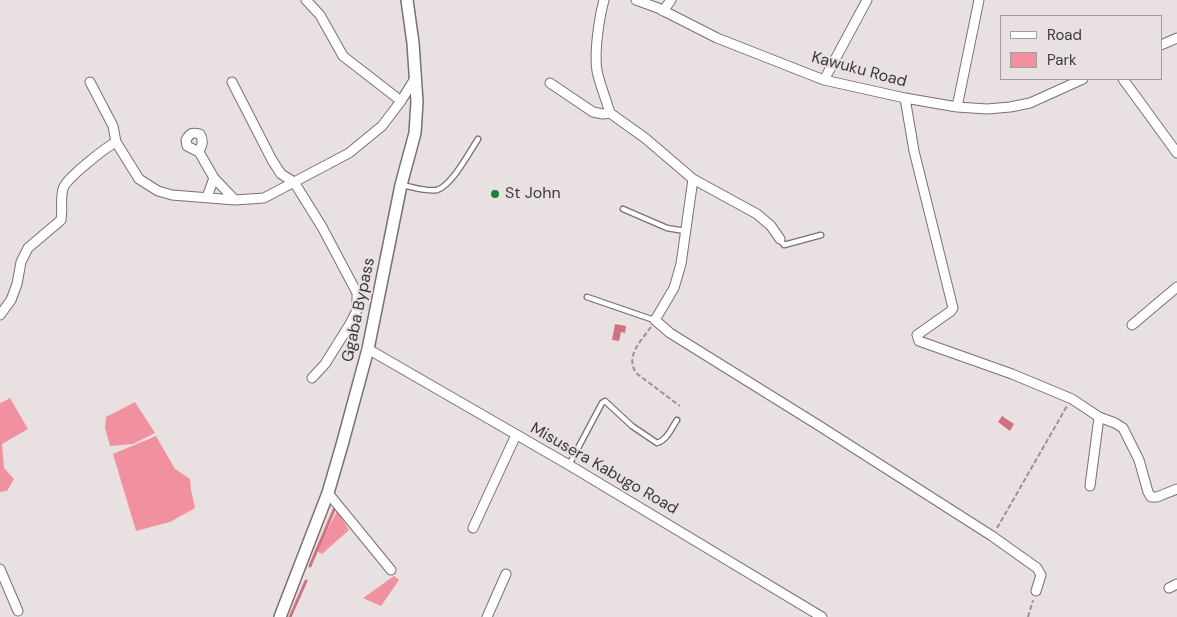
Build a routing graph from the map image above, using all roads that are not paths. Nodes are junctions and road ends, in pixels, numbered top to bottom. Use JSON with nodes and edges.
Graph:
{"nodes":[{"id":1,"x":306,"y":0,"type":"edge"},
{"id":2,"x":407,"y":0,"type":"edge"},
{"id":3,"x":604,"y":0,"type":"edge"},
{"id":4,"x":636,"y":0,"type":"edge"},
{"id":5,"x":671,"y":0,"type":"edge"},
{"id":6,"x":867,"y":0,"type":"edge"},
{"id":7,"x":979,"y":0,"type":"edge"},
{"id":8,"x":664,"y":11,"type":"junction"},
{"id":9,"x":1177,"y":38,"type":"edge"},
{"id":10,"x":1162,"y":45,"type":"edge"},
{"id":11,"x":414,"y":80,"type":"junction"},
{"id":12,"x":824,"y":80,"type":"junction"},
{"id":13,"x":1081,"y":80,"type":"edge"},
{"id":14,"x":1124,"y":80,"type":"edge"},
{"id":15,"x":90,"y":82,"type":"dead end"},
{"id":16,"x":232,"y":82,"type":"dead end"},
{"id":17,"x":550,"y":83,"type":"dead end"},
{"id":18,"x":905,"y":98,"type":"junction"},
{"id":19,"x":401,"y":101,"type":"junction"},
{"id":20,"x":957,"y":107,"type":"junction"},
{"id":21,"x":610,"y":113,"type":"junction"},
{"id":22,"x":478,"y":139,"type":"dead end"},
{"id":23,"x":116,"y":142,"type":"junction"},
{"id":24,"x":198,"y":152,"type":"dead end"},
{"id":25,"x":1177,"y":154,"type":"edge"},
{"id":26,"x":214,"y":178,"type":"junction"},
{"id":27,"x":693,"y":179,"type":"junction"},
{"id":28,"x":294,"y":182,"type":"junction"},
{"id":29,"x":401,"y":185,"type":"junction"},
{"id":30,"x":207,"y":197,"type":"junction"},
{"id":31,"x":235,"y":200,"type":"junction"},
{"id":32,"x":623,"y":209,"type":"dead end"},
{"id":33,"x":685,"y":231,"type":"junction"},
{"id":34,"x":821,"y":235,"type":"dead end"},
{"id":35,"x":780,"y":239,"type":"joint"},
{"id":36,"x":1177,"y":287,"type":"edge"},
{"id":37,"x":587,"y":297,"type":"dead end"},
{"id":38,"x":0,"y":316,"type":"edge"},
{"id":39,"x":655,"y":320,"type":"junction"},
{"id":40,"x":1132,"y":325,"type":"dead end"},
{"id":41,"x":368,"y":349,"type":"junction"},
{"id":42,"x":312,"y":378,"type":"dead end"},
{"id":43,"x":1099,"y":417,"type":"junction"},
{"id":44,"x":677,"y":420,"type":"dead end"},
{"id":45,"x":516,"y":435,"type":"junction"},
{"id":46,"x":569,"y":466,"type":"junction"},
{"id":47,"x":1090,"y":486,"type":"dead end"},
{"id":48,"x":1177,"y":489,"type":"edge"},
{"id":49,"x":328,"y":493,"type":"junction"},
{"id":50,"x":473,"y":528,"type":"dead end"},
{"id":51,"x":0,"y":568,"type":"edge"},
{"id":52,"x":391,"y":570,"type":"dead end"},
{"id":53,"x":506,"y":574,"type":"dead end"},
{"id":54,"x":1036,"y":591,"type":"road end"},
{"id":55,"x":18,"y":611,"type":"dead end"},
{"id":56,"x":280,"y":617,"type":"edge"},
{"id":57,"x":487,"y":617,"type":"edge"},
{"id":58,"x":822,"y":617,"type":"edge"}],
"edges":[{"from":1,"to":19,"type":"street"},
{"from":2,"to":11,"type":"street","name":"Ggaba Bypass"},
{"from":3,"to":21,"type":"street"},
{"from":4,"to":8,"type":"street","name":"Kawuku Road"},
{"from":5,"to":8,"type":"street"},
{"from":6,"to":12,"type":"street"},
{"from":7,"to":20,"type":"street"},
{"from":8,"to":12,"type":"street","name":"Kawuku Road"},
{"from":9,"to":10,"type":"street"},
{"from":11,"to":19,"type":"street"},
{"from":11,"to":29,"type":"street","name":"Ggaba Bypass"},
{"from":12,"to":18,"type":"street","name":"Kawuku Road"},
{"from":13,"to":20,"type":"street","name":"Kawuku Road"},
{"from":14,"to":25,"type":"street"},
{"from":15,"to":23,"type":"street"},
{"from":16,"to":28,"type":"street"},
{"from":17,"to":21,"type":"street"},
{"from":18,"to":20,"type":"street","name":"Kawuku Road"},
{"from":18,"to":43,"type":"street"},
{"from":19,"to":28,"type":"street"},
{"from":21,"to":27,"type":"street"},
{"from":22,"to":29,"type":"lane"},
{"from":23,"to":30,"type":"street"},
{"from":23,"to":38,"type":"street"},
{"from":24,"to":26,"type":"street"},
{"from":26,"to":30,"type":"street"},
{"from":26,"to":31,"type":"street"},
{"from":27,"to":33,"type":"street"},
{"from":27,"to":35,"type":"street"},
{"from":28,"to":31,"type":"street"},
{"from":28,"to":42,"type":"street"},
{"from":29,"to":41,"type":"street","name":"Ggaba Bypass"},
{"from":30,"to":31,"type":"street"},
{"from":32,"to":33,"type":"lane"},
{"from":33,"to":39,"type":"street"},
{"from":34,"to":35,"type":"lane"},
{"from":36,"to":40,"type":"street"},
{"from":37,"to":39,"type":"lane"},
{"from":39,"to":54,"type":"street"},
{"from":41,"to":45,"type":"street","name":"Misusera Kabugo Road"},
{"from":41,"to":49,"type":"street","name":"Ggaba Bypass"},
{"from":43,"to":47,"type":"street"},
{"from":43,"to":48,"type":"street"},
{"from":44,"to":46,"type":"lane"},
{"from":45,"to":46,"type":"street","name":"Misusera Kabugo Road"},
{"from":45,"to":50,"type":"street"},
{"from":46,"to":58,"type":"street","name":"Misusera Kabugo Road"},
{"from":49,"to":52,"type":"street"},
{"from":49,"to":56,"type":"street","name":"Ggaba Bypass"},
{"from":51,"to":55,"type":"street"},
{"from":53,"to":57,"type":"street"}]}
